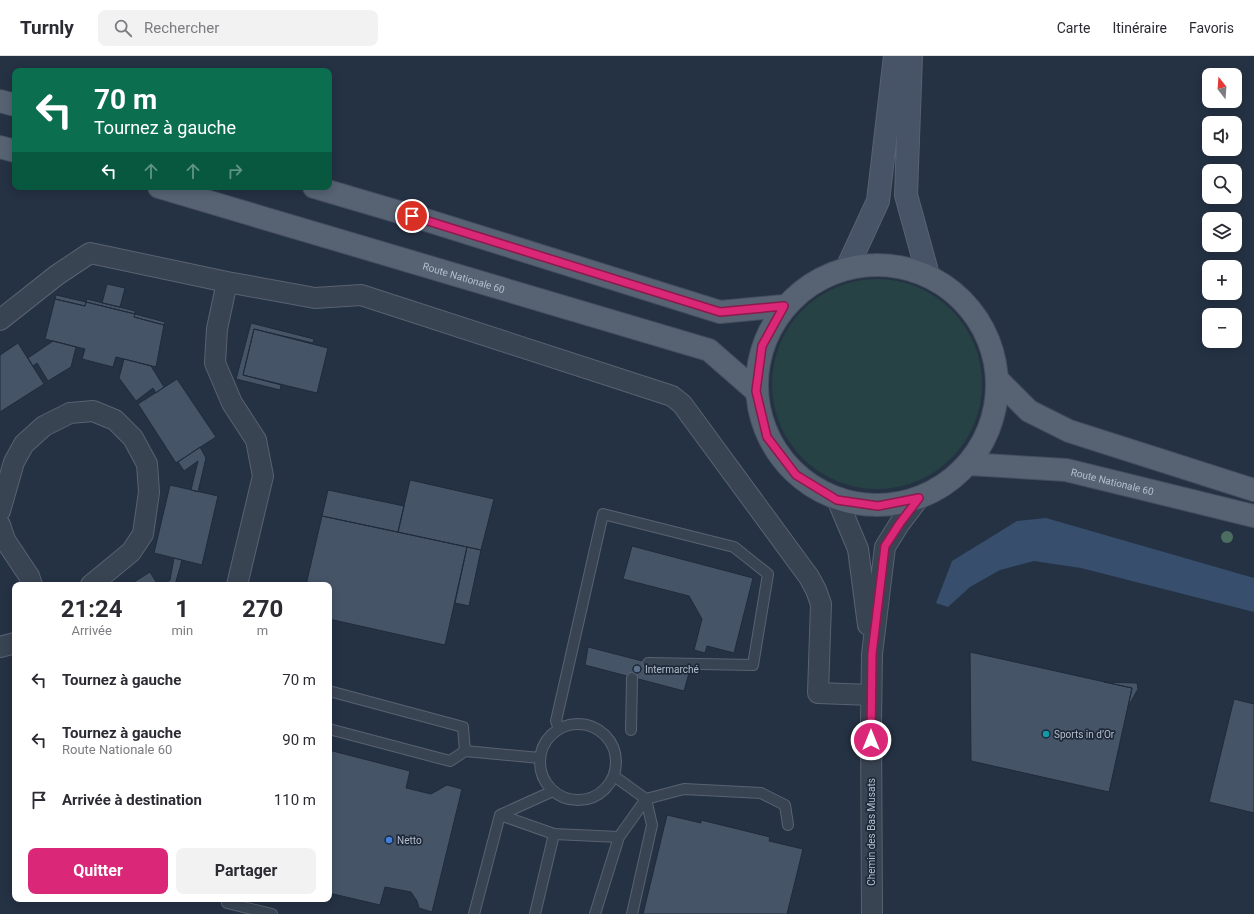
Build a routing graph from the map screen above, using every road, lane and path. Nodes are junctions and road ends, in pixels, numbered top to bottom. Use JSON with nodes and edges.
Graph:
{"nodes":[{"id":1,"x":895,"y":56,"type":"edge"},
{"id":2,"x":911,"y":56,"type":"edge"},
{"id":3,"x":0,"y":101,"type":"edge"},
{"id":4,"x":12,"y":104,"type":"edge"},
{"id":5,"x":0,"y":147,"type":"edge"},
{"id":6,"x":12,"y":150,"type":"edge"},
{"id":7,"x":168,"y":190,"type":"edge"},
{"id":8,"x":324,"y":190,"type":"edge"},
{"id":9,"x":847,"y":268,"type":"junction"},
{"id":10,"x":928,"y":275,"type":"junction"},
{"id":11,"x":227,"y":282,"type":"junction"},
{"id":12,"x":784,"y":306,"type":"junction"},
{"id":13,"x":0,"y":320,"type":"edge"},
{"id":14,"x":997,"y":379,"type":"junction"},
{"id":15,"x":756,"y":391,"type":"junction"},
{"id":16,"x":968,"y":464,"type":"junction"},
{"id":17,"x":1254,"y":490,"type":"edge"},
{"id":18,"x":919,"y":498,"type":"junction"},
{"id":19,"x":837,"y":500,"type":"junction"},
{"id":20,"x":0,"y":511,"type":"edge"},
{"id":21,"x":1254,"y":516,"type":"edge"},
{"id":22,"x":0,"y":525,"type":"edge"},
{"id":23,"x":31,"y":582,"type":"edge"},
{"id":24,"x":95,"y":582,"type":"edge"},
{"id":25,"x":238,"y":582,"type":"edge"},
{"id":26,"x":12,"y":644,"type":"edge"},
{"id":27,"x":0,"y":647,"type":"edge"},
{"id":28,"x":872,"y":654,"type":"junction"},
{"id":29,"x":648,"y":662,"type":"dead end"},
{"id":30,"x":632,"y":678,"type":"dead end"},
{"id":31,"x":332,"y":692,"type":"edge"},
{"id":32,"x":871,"y":695,"type":"junction"},
{"id":33,"x":559,"y":729,"type":"junction"},
{"id":34,"x":332,"y":730,"type":"edge"},
{"id":35,"x":631,"y":730,"type":"dead end"},
{"id":36,"x":465,"y":751,"type":"junction"},
{"id":37,"x":540,"y":758,"type":"junction"},
{"id":38,"x":614,"y":776,"type":"junction"},
{"id":39,"x":553,"y":791,"type":"junction"},
{"id":40,"x":646,"y":799,"type":"junction"},
{"id":41,"x":500,"y":815,"type":"junction"},
{"id":42,"x":788,"y":825,"type":"dead end"},
{"id":43,"x":554,"y":834,"type":"junction"},
{"id":44,"x":619,"y":837,"type":"junction"},
{"id":45,"x":228,"y":902,"type":"dead end"},
{"id":46,"x":272,"y":914,"type":"edge"},
{"id":47,"x":474,"y":914,"type":"edge"},
{"id":48,"x":535,"y":914,"type":"edge"},
{"id":49,"x":596,"y":914,"type":"edge"},
{"id":50,"x":632,"y":914,"type":"edge"},
{"id":51,"x":872,"y":914,"type":"edge"}],
"edges":[{"from":1,"to":9,"type":"street"},
{"from":2,"to":10,"type":"street"},
{"from":3,"to":4,"type":"main road"},
{"from":5,"to":6,"type":"main road"},
{"from":7,"to":15,"type":"main road","name":"Route Nationale 60"},
{"from":8,"to":12,"type":"main road"},
{"from":9,"to":10,"type":"main road"},
{"from":9,"to":12,"type":"main road"},
{"from":10,"to":14,"type":"main road"},
{"from":11,"to":13,"type":"street"},
{"from":11,"to":25,"type":"street"},
{"from":11,"to":32,"type":"street"},
{"from":12,"to":15,"type":"main road"},
{"from":14,"to":16,"type":"main road"},
{"from":14,"to":17,"type":"main road"},
{"from":15,"to":19,"type":"main road"},
{"from":16,"to":18,"type":"main road"},
{"from":16,"to":21,"type":"main road","name":"Route Nationale 60"},
{"from":18,"to":19,"type":"main road"},
{"from":18,"to":28,"type":"street","name":"Chemin des Bas Musats"},
{"from":19,"to":28,"type":"street","name":"Chemin des Bas Musats"},
{"from":20,"to":24,"type":"street"},
{"from":22,"to":23,"type":"street"},
{"from":26,"to":27,"type":"street"},
{"from":28,"to":32,"type":"street","name":"Chemin des Bas Musats"},
{"from":29,"to":33,"type":"lane"},
{"from":30,"to":35,"type":"lane"},
{"from":31,"to":36,"type":"lane"},
{"from":32,"to":51,"type":"street","name":"Chemin des Bas Musats"},
{"from":33,"to":37,"type":"lane"},
{"from":33,"to":38,"type":"lane"},
{"from":34,"to":36,"type":"lane"},
{"from":36,"to":37,"type":"lane"},
{"from":37,"to":39,"type":"lane"},
{"from":38,"to":39,"type":"lane"},
{"from":38,"to":40,"type":"lane"},
{"from":39,"to":41,"type":"lane"},
{"from":40,"to":42,"type":"lane"},
{"from":40,"to":44,"type":"lane"},
{"from":40,"to":50,"type":"lane"},
{"from":41,"to":43,"type":"lane"},
{"from":41,"to":47,"type":"lane"},
{"from":43,"to":44,"type":"lane"},
{"from":43,"to":48,"type":"lane"},
{"from":44,"to":49,"type":"lane"},
{"from":45,"to":46,"type":"lane"}]}
